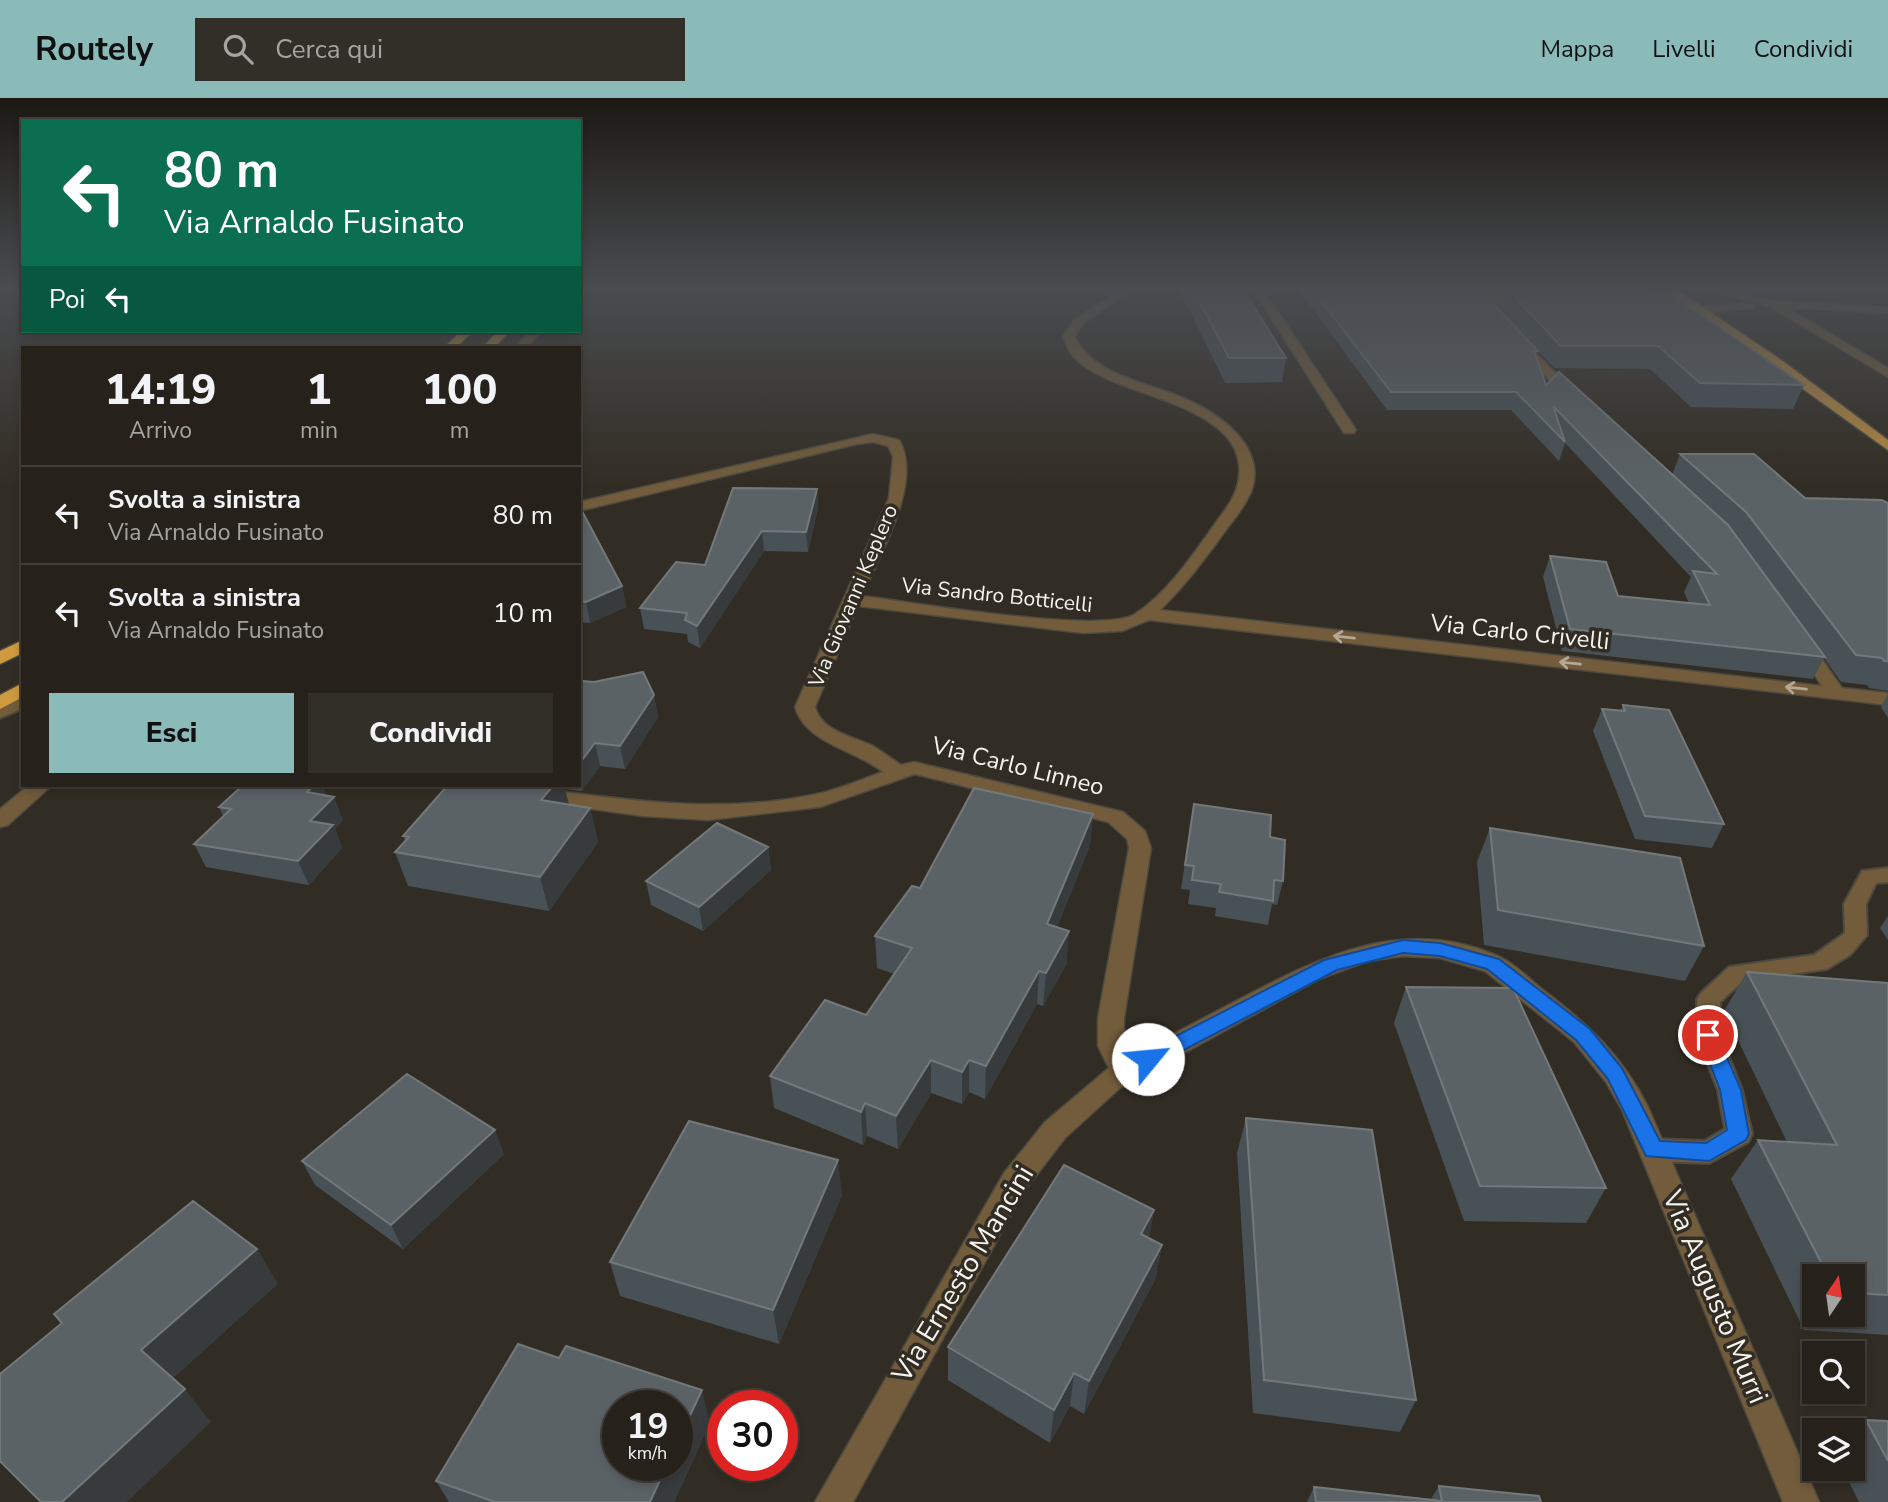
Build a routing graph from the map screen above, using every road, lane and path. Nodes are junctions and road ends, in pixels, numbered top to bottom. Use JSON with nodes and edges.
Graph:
{"nodes":[{"id":1,"x":1082,"y":355,"type":"edge"},
{"id":2,"x":1300,"y":355,"type":"edge"},
{"id":3,"x":1532,"y":355,"type":"edge"},
{"id":4,"x":1765,"y":355,"type":"edge"},
{"id":5,"x":1857,"y":355,"type":"edge"},
{"id":6,"x":1888,"y":373,"type":"edge"},
{"id":7,"x":1584,"y":408,"type":"edge"},
{"id":8,"x":1349,"y":430,"type":"dead end"},
{"id":9,"x":1888,"y":446,"type":"edge"},
{"id":10,"x":581,"y":507,"type":"edge"},
{"id":11,"x":852,"y":600,"type":"junction"},
{"id":12,"x":1146,"y":614,"type":"junction"},
{"id":13,"x":1798,"y":638,"type":"edge"},
{"id":14,"x":21,"y":646,"type":"edge"},
{"id":15,"x":0,"y":659,"type":"edge"},
{"id":16,"x":21,"y":690,"type":"edge"},
{"id":17,"x":1836,"y":693,"type":"junction"},
{"id":18,"x":1888,"y":699,"type":"edge"},
{"id":19,"x":21,"y":702,"type":"edge"},
{"id":20,"x":0,"y":703,"type":"edge"},
{"id":21,"x":0,"y":713,"type":"edge"},
{"id":22,"x":897,"y":772,"type":"junction"},
{"id":23,"x":40,"y":787,"type":"edge"},
{"id":24,"x":517,"y":792,"type":"edge"},
{"id":25,"x":0,"y":820,"type":"edge"},
{"id":26,"x":1888,"y":875,"type":"edge"},
{"id":27,"x":1124,"y":1072,"type":"junction"},
{"id":28,"x":1653,"y":1150,"type":"junction"},
{"id":29,"x":833,"y":1502,"type":"edge"},
{"id":30,"x":1801,"y":1502,"type":"edge"}],
"edges":[{"from":1,"to":12,"type":"street"},
{"from":2,"to":8,"type":"street"},
{"from":3,"to":7,"type":"street"},
{"from":4,"to":9,"type":"main road"},
{"from":5,"to":6,"type":"street"},
{"from":10,"to":11,"type":"street","name":"Via Giovanni Keplero"},
{"from":11,"to":12,"type":"street","name":"Via Sandro Botticelli"},
{"from":11,"to":22,"type":"street","name":"Via Giovanni Keplero"},
{"from":17,"to":12,"type":"street","name":"Via Carlo Crivelli","one_way":true},
{"from":13,"to":17,"type":"street"},
{"from":14,"to":15,"type":"highway"},
{"from":16,"to":20,"type":"highway"},
{"from":17,"to":18,"type":"street","name":"Via Carlo Crivelli"},
{"from":19,"to":21,"type":"lane"},
{"from":22,"to":24,"type":"street","name":"Via Carlo Linneo"},
{"from":22,"to":27,"type":"street","name":"Via Carlo Linneo"},
{"from":23,"to":25,"type":"street"},
{"from":26,"to":28,"type":"lane"},
{"from":27,"to":28,"type":"street","name":"Via Augusto Murri"},
{"from":27,"to":29,"type":"street","name":"Via Ernesto Mancini"},
{"from":28,"to":30,"type":"street","name":"Via Augusto Murri"}]}
